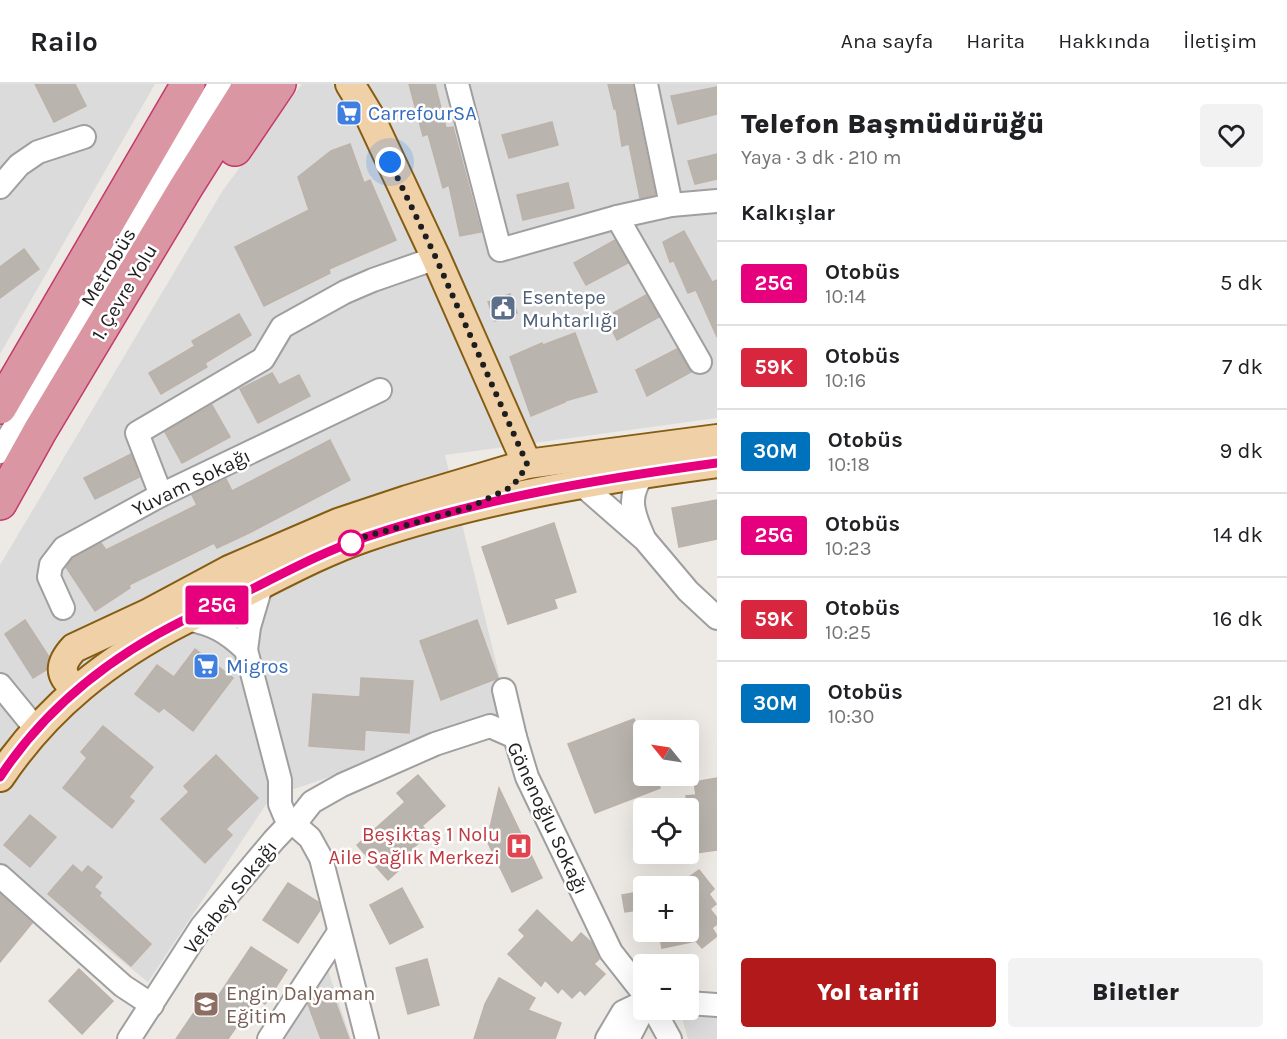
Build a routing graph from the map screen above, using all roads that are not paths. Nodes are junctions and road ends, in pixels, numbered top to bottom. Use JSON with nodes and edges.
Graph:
{"nodes":[{"id":1,"x":188,"y":84,"type":"edge"},
{"id":2,"x":220,"y":84,"type":"edge"},
{"id":3,"x":251,"y":84,"type":"edge"},
{"id":4,"x":279,"y":84,"type":"edge"},
{"id":5,"x":350,"y":84,"type":"edge"},
{"id":6,"x":457,"y":84,"type":"edge"},
{"id":7,"x":646,"y":84,"type":"edge"},
{"id":8,"x":84,"y":137,"type":"dead end"},
{"id":9,"x":0,"y":187,"type":"edge"},
{"id":10,"x":717,"y":201,"type":"edge"},
{"id":11,"x":671,"y":205,"type":"junction"},
{"id":12,"x":617,"y":217,"type":"junction"},
{"id":13,"x":436,"y":258,"type":"junction"},
{"id":14,"x":137,"y":271,"type":"junction"},
{"id":15,"x":700,"y":362,"type":"dead end"},
{"id":16,"x":380,"y":390,"type":"dead end"},
{"id":17,"x":0,"y":407,"type":"edge"},
{"id":18,"x":717,"y":439,"type":"edge"},
{"id":19,"x":0,"y":452,"type":"edge"},
{"id":20,"x":717,"y":463,"type":"edge"},
{"id":21,"x":527,"y":464,"type":"junction"},
{"id":22,"x":644,"y":473,"type":"junction"},
{"id":23,"x":581,"y":484,"type":"junction"},
{"id":24,"x":161,"y":495,"type":"junction"},
{"id":25,"x":0,"y":503,"type":"edge"},
{"id":26,"x":471,"y":507,"type":"junction"},
{"id":27,"x":645,"y":540,"type":"junction"},
{"id":28,"x":262,"y":583,"type":"junction"},
{"id":29,"x":63,"y":608,"type":"dead end"},
{"id":30,"x":716,"y":616,"type":"edge"},
{"id":31,"x":186,"y":619,"type":"junction"},
{"id":32,"x":246,"y":650,"type":"junction"},
{"id":33,"x":0,"y":685,"type":"edge"},
{"id":34,"x":77,"y":689,"type":"junction"},
{"id":35,"x":504,"y":690,"type":"dead end"},
{"id":36,"x":36,"y":729,"type":"junction"},
{"id":37,"x":515,"y":737,"type":"junction"},
{"id":38,"x":0,"y":777,"type":"edge"},
{"id":39,"x":280,"y":780,"type":"junction"},
{"id":40,"x":312,"y":802,"type":"junction"},
{"id":41,"x":292,"y":821,"type":"junction"},
{"id":42,"x":0,"y":876,"type":"edge"},
{"id":43,"x":339,"y":932,"type":"junction"},
{"id":44,"x":633,"y":980,"type":"edge"},
{"id":45,"x":699,"y":1004,"type":"edge"},
{"id":46,"x":152,"y":1005,"type":"junction"},
{"id":47,"x":717,"y":1005,"type":"edge"},
{"id":48,"x":633,"y":1007,"type":"edge"},
{"id":49,"x":638,"y":1020,"type":"edge"},
{"id":50,"x":660,"y":1020,"type":"edge"},
{"id":51,"x":129,"y":1039,"type":"edge"},
{"id":52,"x":269,"y":1039,"type":"edge"},
{"id":53,"x":367,"y":1039,"type":"edge"},
{"id":54,"x":607,"y":1039,"type":"edge"},
{"id":55,"x":628,"y":1039,"type":"edge"},
{"id":56,"x":670,"y":1039,"type":"edge"}],
"edges":[{"from":1,"to":17,"type":"highway"},
{"from":2,"to":19,"type":"street","name":"Metrobüs"},
{"from":3,"to":14,"type":"highway","name":"1. Çevre Yolu"},
{"from":4,"to":14,"type":"highway"},
{"from":5,"to":13,"type":"main road"},
{"from":6,"to":12,"type":"street"},
{"from":7,"to":11,"type":"street"},
{"from":8,"to":9,"type":"street"},
{"from":10,"to":11,"type":"street"},
{"from":11,"to":12,"type":"street"},
{"from":12,"to":15,"type":"street"},
{"from":13,"to":21,"type":"main road"},
{"from":13,"to":24,"type":"street"},
{"from":14,"to":25,"type":"highway","name":"1. Çevre Yolu"},
{"from":16,"to":24,"type":"street","name":"Yuvam Sokağı"},
{"from":18,"to":21,"type":"main road"},
{"from":20,"to":22,"type":"main road"},
{"from":21,"to":23,"type":"main road"},
{"from":21,"to":26,"type":"main road"},
{"from":21,"to":34,"type":"main road"},
{"from":22,"to":23,"type":"main road"},
{"from":22,"to":27,"type":"street"},
{"from":23,"to":26,"type":"main road"},
{"from":23,"to":27,"type":"street"},
{"from":24,"to":29,"type":"street","name":"Yuvam Sokağı"},
{"from":26,"to":28,"type":"main road"},
{"from":27,"to":30,"type":"street"},
{"from":28,"to":31,"type":"main road"},
{"from":28,"to":32,"type":"street"},
{"from":31,"to":32,"type":"street"},
{"from":31,"to":34,"type":"main road"},
{"from":32,"to":39,"type":"street"},
{"from":33,"to":36,"type":"street"},
{"from":34,"to":36,"type":"main road"},
{"from":35,"to":37,"type":"street"},
{"from":36,"to":38,"type":"main road"},
{"from":37,"to":40,"type":"street","name":"Gönenoğlu Sokağı"},
{"from":37,"to":44,"type":"street","name":"Gönenoğlu Sokağı"},
{"from":39,"to":40,"type":"street"},
{"from":39,"to":41,"type":"street"},
{"from":40,"to":41,"type":"street","name":"Gönenoğlu Sokağı"},
{"from":41,"to":43,"type":"street"},
{"from":41,"to":46,"type":"street","name":"Vefabey Sokağı"},
{"from":42,"to":46,"type":"street"},
{"from":43,"to":52,"type":"street"},
{"from":43,"to":53,"type":"street"},
{"from":45,"to":47,"type":"street"},
{"from":46,"to":51,"type":"street","name":"Vefabey Sokağı"},
{"from":48,"to":54,"type":"street"},
{"from":49,"to":55,"type":"street"},
{"from":50,"to":56,"type":"street"}]}
